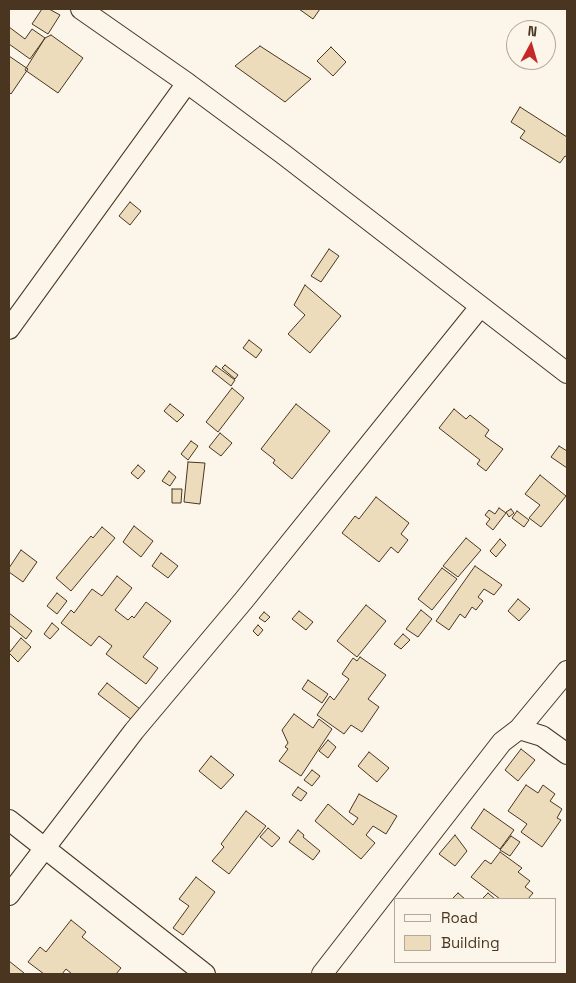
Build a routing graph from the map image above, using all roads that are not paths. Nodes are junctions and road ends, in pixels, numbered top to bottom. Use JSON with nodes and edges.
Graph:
{"nodes":[{"id":1,"x":81,"y":9,"type":"edge"},
{"id":2,"x":187,"y":83,"type":"junction"},
{"id":3,"x":480,"y":307,"type":"junction"},
{"id":4,"x":9,"y":329,"type":"edge"},
{"id":5,"x":567,"y":373,"type":"edge"},
{"id":6,"x":567,"y":671,"type":"edge"},
{"id":7,"x":519,"y":729,"type":"junction"},
{"id":8,"x":567,"y":754,"type":"edge"},
{"id":9,"x":9,"y":820,"type":"edge"},
{"id":10,"x":44,"y":848,"type":"junction"},
{"id":11,"x":9,"y":895,"type":"edge"},
{"id":12,"x":205,"y":974,"type":"edge"},
{"id":13,"x":322,"y":974,"type":"edge"}],
"edges":[{"from":1,"to":2,"type":"street"},
{"from":2,"to":3,"type":"street"},
{"from":2,"to":4,"type":"street"},
{"from":3,"to":5,"type":"street"},
{"from":3,"to":10,"type":"street"},
{"from":6,"to":7,"type":"street"},
{"from":7,"to":8,"type":"street"},
{"from":7,"to":13,"type":"street"},
{"from":9,"to":10,"type":"street"},
{"from":10,"to":11,"type":"street"},
{"from":10,"to":12,"type":"street"}]}
